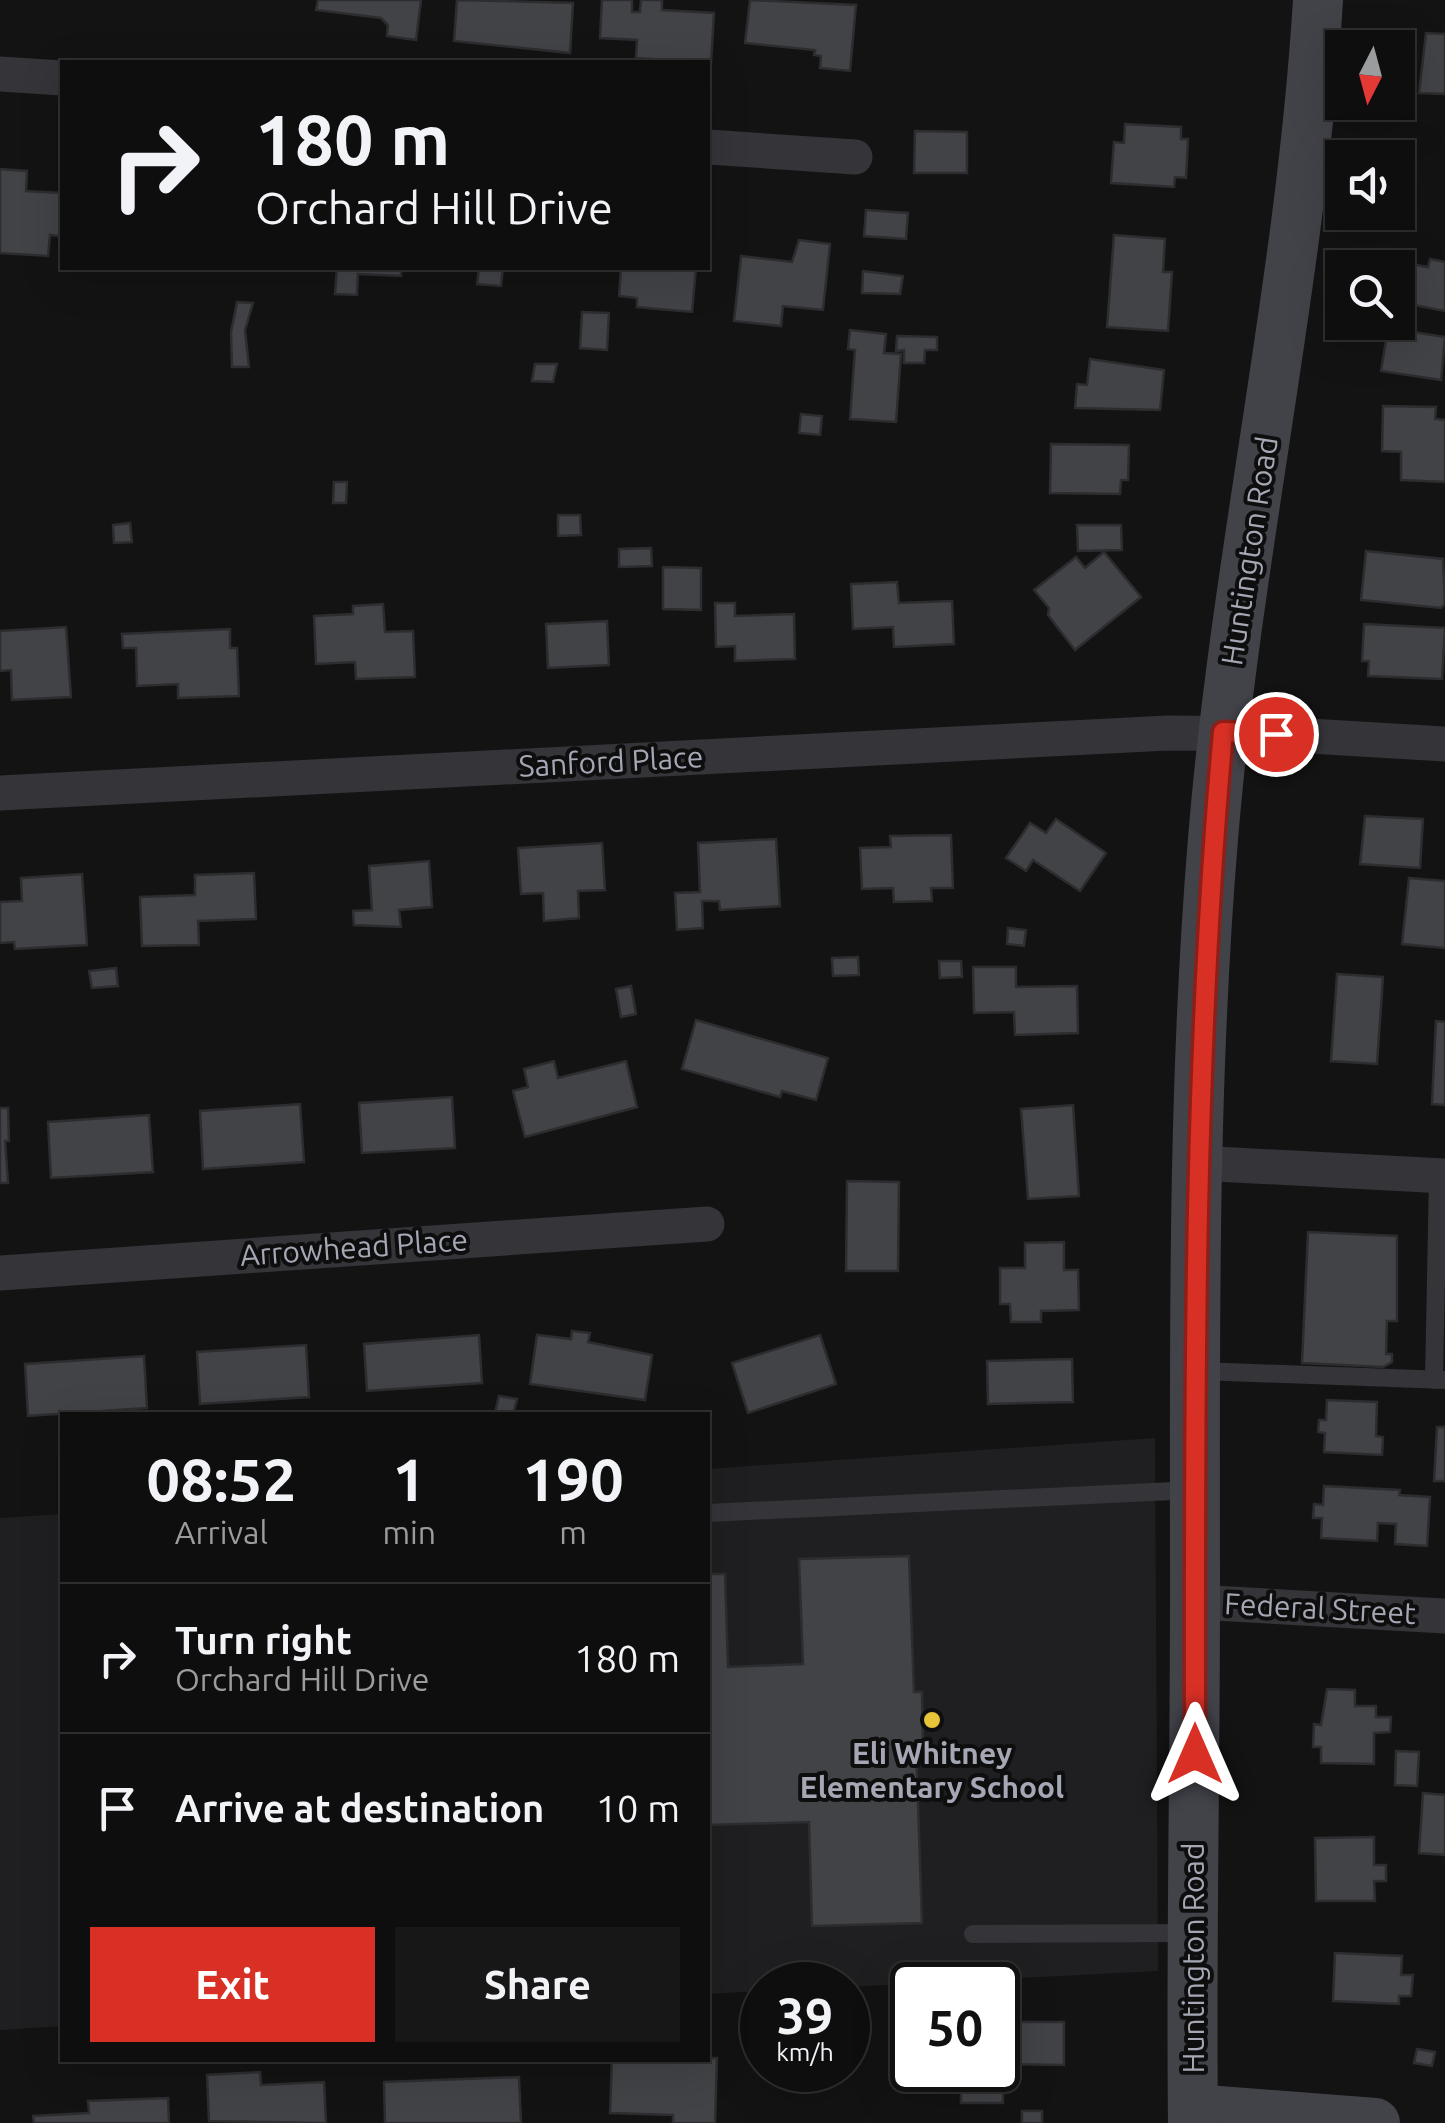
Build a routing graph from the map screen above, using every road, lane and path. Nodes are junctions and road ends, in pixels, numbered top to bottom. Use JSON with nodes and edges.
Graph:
{"nodes":[{"id":1,"x":1318,"y":0,"type":"edge"},
{"id":2,"x":0,"y":74,"type":"edge"},
{"id":3,"x":60,"y":78,"type":"edge"},
{"id":4,"x":710,"y":147,"type":"edge"},
{"id":5,"x":855,"y":158,"type":"dead end"},
{"id":6,"x":1223,"y":732,"type":"junction"},
{"id":7,"x":1445,"y":744,"type":"edge"},
{"id":8,"x":0,"y":793,"type":"edge"},
{"id":9,"x":1197,"y":1163,"type":"junction"},
{"id":10,"x":1441,"y":1176,"type":"edge"},
{"id":11,"x":707,"y":1224,"type":"dead end"},
{"id":12,"x":0,"y":1273,"type":"edge"},
{"id":13,"x":1194,"y":1370,"type":"junction"},
{"id":14,"x":1439,"y":1380,"type":"edge"},
{"id":15,"x":1195,"y":1490,"type":"junction"},
{"id":16,"x":710,"y":1513,"type":"edge"},
{"id":17,"x":1195,"y":1602,"type":"junction"},
{"id":18,"x":1445,"y":1616,"type":"edge"},
{"id":19,"x":1194,"y":1932,"type":"junction"},
{"id":20,"x":973,"y":1934,"type":"dead end"},
{"id":21,"x":1193,"y":2116,"type":"edge"},
{"id":22,"x":1376,"y":2123,"type":"edge"}],
"edges":[{"from":1,"to":6,"type":"main road","name":"Huntington Road"},
{"from":2,"to":3,"type":"street"},
{"from":4,"to":5,"type":"street"},
{"from":6,"to":7,"type":"street","name":"Sanford Place"},
{"from":6,"to":8,"type":"street","name":"Sanford Place"},
{"from":6,"to":9,"type":"main road","name":"Huntington Road"},
{"from":9,"to":10,"type":"street"},
{"from":9,"to":13,"type":"main road","name":"Huntington Road"},
{"from":10,"to":14,"type":"lane"},
{"from":11,"to":12,"type":"street","name":"Arrowhead Place"},
{"from":13,"to":14,"type":"lane"},
{"from":13,"to":15,"type":"main road","name":"Huntington Road"},
{"from":15,"to":16,"type":"lane"},
{"from":15,"to":17,"type":"main road","name":"Huntington Road"},
{"from":17,"to":18,"type":"street","name":"Federal Street"},
{"from":17,"to":19,"type":"main road","name":"Huntington Road"},
{"from":19,"to":20,"type":"lane"},
{"from":19,"to":21,"type":"main road","name":"Huntington Road"},
{"from":21,"to":22,"type":"main road"}]}
